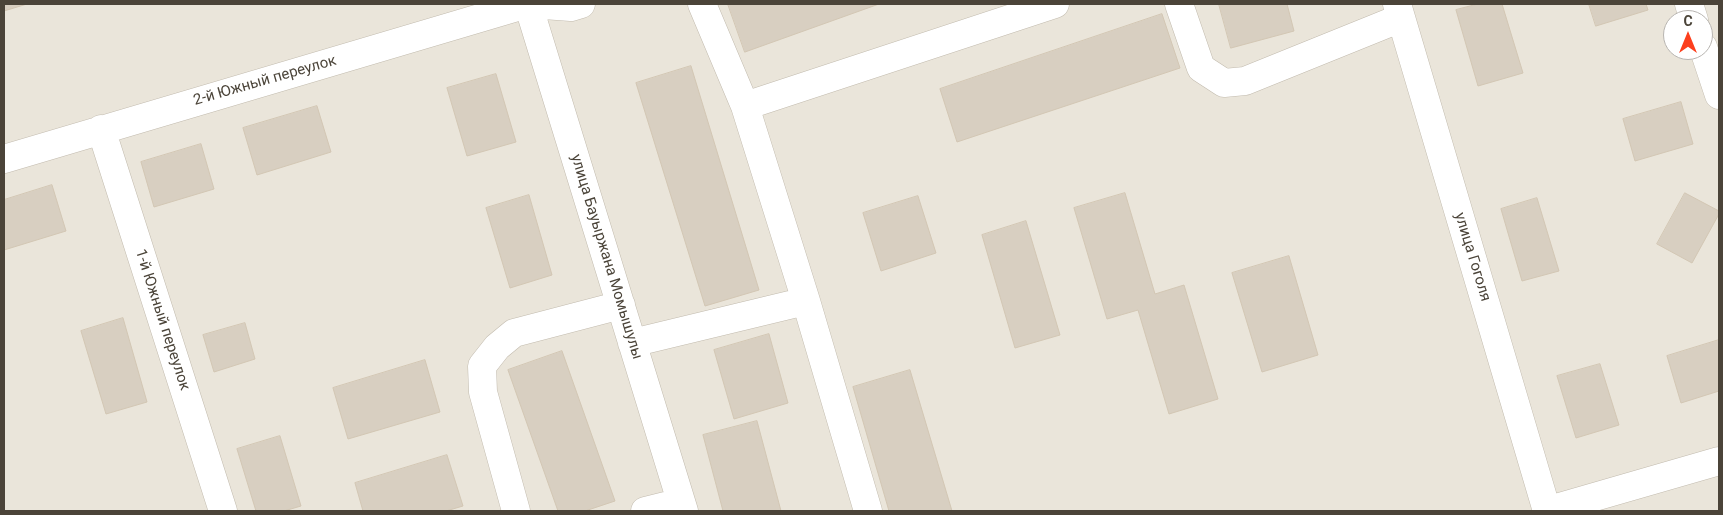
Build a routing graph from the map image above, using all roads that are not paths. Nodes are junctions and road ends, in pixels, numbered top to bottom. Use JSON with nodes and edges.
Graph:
{"nodes":[{"id":1,"x":528,"y":4,"type":"edge"},
{"id":2,"x":581,"y":4,"type":"edge"},
{"id":3,"x":702,"y":4,"type":"edge"},
{"id":4,"x":1055,"y":4,"type":"edge"},
{"id":5,"x":1179,"y":4,"type":"edge"},
{"id":6,"x":1399,"y":11,"type":"edge"},
{"id":7,"x":1707,"y":60,"type":"edge"},
{"id":8,"x":1719,"y":95,"type":"edge"},
{"id":9,"x":745,"y":106,"type":"junction"},
{"id":10,"x":101,"y":129,"type":"junction"},
{"id":11,"x":4,"y":159,"type":"edge"},
{"id":12,"x":806,"y":301,"type":"junction"},
{"id":13,"x":620,"y":305,"type":"junction"},
{"id":14,"x":632,"y":343,"type":"junction"},
{"id":15,"x":1719,"y":461,"type":"edge"},
{"id":16,"x":682,"y":506,"type":"edge"},
{"id":17,"x":222,"y":511,"type":"edge"},
{"id":18,"x":516,"y":511,"type":"edge"},
{"id":19,"x":645,"y":511,"type":"edge"},
{"id":20,"x":868,"y":511,"type":"edge"},
{"id":21,"x":1547,"y":511,"type":"edge"}],
"edges":[{"from":1,"to":2,"type":"street"},
{"from":1,"to":10,"type":"street","name":"2-й Южный переулок"},
{"from":1,"to":13,"type":"street","name":"улица Бауыржана Момышулы"},
{"from":3,"to":9,"type":"street"},
{"from":4,"to":9,"type":"street"},
{"from":5,"to":6,"type":"street"},
{"from":6,"to":21,"type":"street","name":"улица Гоголя"},
{"from":7,"to":8,"type":"street"},
{"from":9,"to":12,"type":"street"},
{"from":10,"to":11,"type":"street","name":"2-й Южный переулок"},
{"from":10,"to":17,"type":"street","name":"1-й Южный переулок"},
{"from":12,"to":14,"type":"street"},
{"from":12,"to":20,"type":"street"},
{"from":13,"to":14,"type":"street","name":"улица Бауыржана Момышулы"},
{"from":13,"to":18,"type":"street"},
{"from":14,"to":16,"type":"street","name":"улица Бауыржана Момышулы"},
{"from":15,"to":21,"type":"street"},
{"from":16,"to":19,"type":"street"}]}
